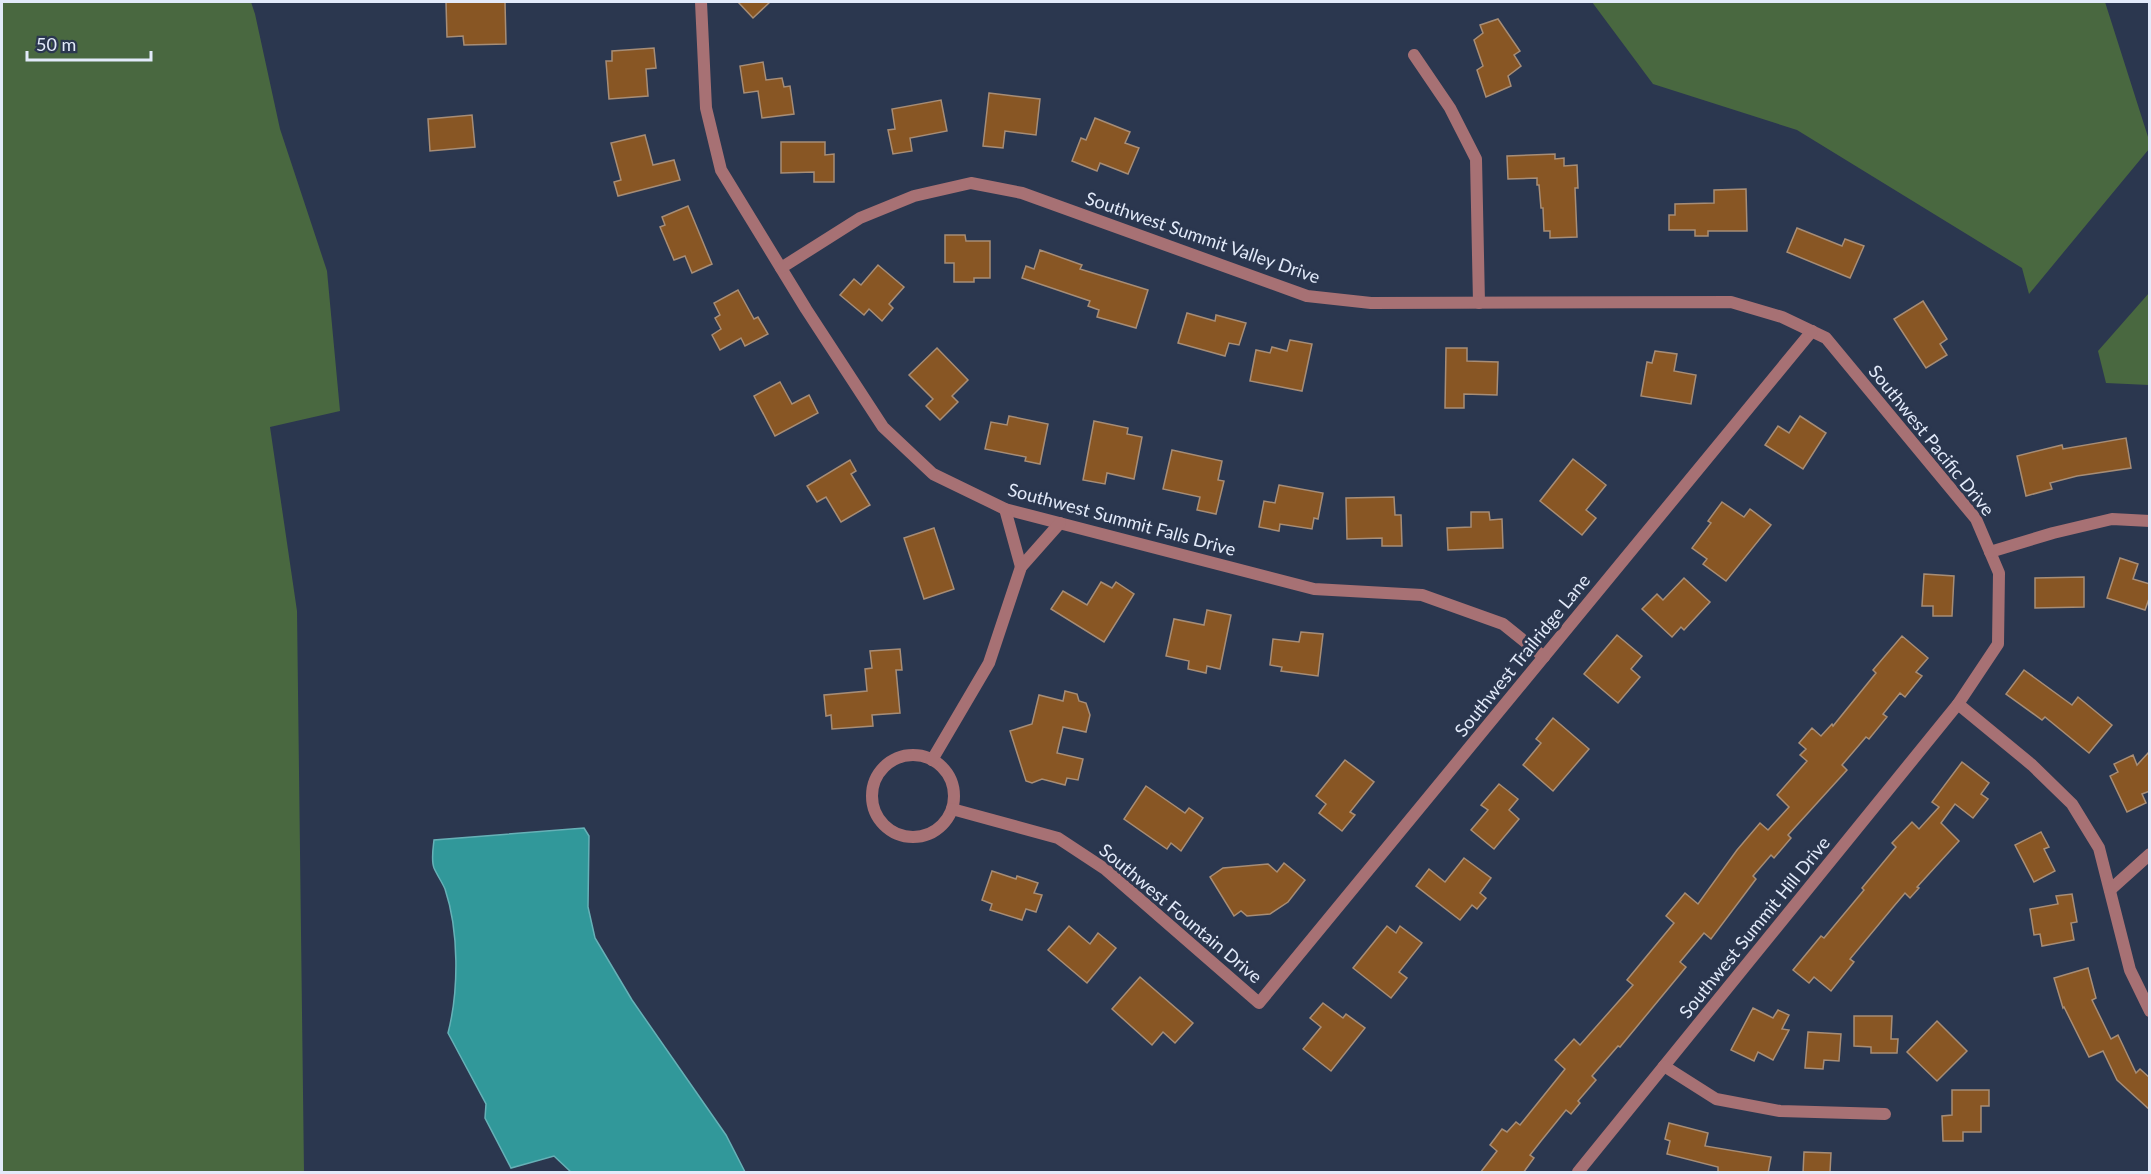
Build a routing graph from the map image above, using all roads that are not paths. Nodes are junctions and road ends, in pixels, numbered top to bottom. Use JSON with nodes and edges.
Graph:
{"nodes":[{"id":1,"x":700,"y":2,"type":"edge"},
{"id":2,"x":1414,"y":55,"type":"dead end"},
{"id":3,"x":781,"y":268,"type":"junction"},
{"id":4,"x":1479,"y":303,"type":"junction"},
{"id":5,"x":1812,"y":331,"type":"junction"},
{"id":6,"x":1005,"y":508,"type":"junction"},
{"id":7,"x":2150,"y":521,"type":"edge"},
{"id":8,"x":1060,"y":523,"type":"junction"},
{"id":9,"x":1990,"y":552,"type":"junction"},
{"id":10,"x":1021,"y":567,"type":"junction"},
{"id":11,"x":1544,"y":657,"type":"junction"},
{"id":12,"x":1958,"y":704,"type":"junction"},
{"id":13,"x":932,"y":760,"type":"junction"},
{"id":14,"x":952,"y":809,"type":"junction"},
{"id":15,"x":2150,"y":854,"type":"edge"},
{"id":16,"x":2110,"y":890,"type":"junction"},
{"id":17,"x":1259,"y":1002,"type":"joint"},
{"id":18,"x":2150,"y":1011,"type":"edge"},
{"id":19,"x":1664,"y":1066,"type":"junction"},
{"id":20,"x":1885,"y":1114,"type":"dead end"},
{"id":21,"x":1578,"y":1173,"type":"edge"}],
"edges":[{"from":1,"to":3,"type":"street","name":"Southwest Summit Falls Drive"},
{"from":2,"to":4,"type":"street"},
{"from":3,"to":4,"type":"street","name":"Southwest Summit Valley Drive"},
{"from":3,"to":6,"type":"street","name":"Southwest Summit Falls Drive"},
{"from":4,"to":5,"type":"street","name":"Southwest Summit Valley Drive"},
{"from":5,"to":9,"type":"street","name":"Southwest Pacific Drive"},
{"from":5,"to":11,"type":"street","name":"Southwest Trailridge Lane"},
{"from":6,"to":8,"type":"street","name":"Southwest Summit Falls Drive"},
{"from":6,"to":10,"type":"street"},
{"from":7,"to":9,"type":"street"},
{"from":8,"to":10,"type":"street"},
{"from":8,"to":11,"type":"street","name":"Southwest Summit Falls Drive"},
{"from":9,"to":12,"type":"street","name":"Southwest Pacific Drive"},
{"from":10,"to":13,"type":"street"},
{"from":11,"to":17,"type":"street","name":"Southwest Trailridge Lane"},
{"from":12,"to":16,"type":"street"},
{"from":12,"to":19,"type":"street","name":"Southwest Summit Hill Drive"},
{"from":13,"to":14,"type":"street"},
{"from":13,"to":14,"type":"street"},
{"from":14,"to":17,"type":"street","name":"Southwest Fountain Drive"},
{"from":15,"to":16,"type":"street"},
{"from":16,"to":18,"type":"street"},
{"from":19,"to":20,"type":"street"},
{"from":19,"to":21,"type":"street","name":"Southwest Summit Hill Drive"}]}
